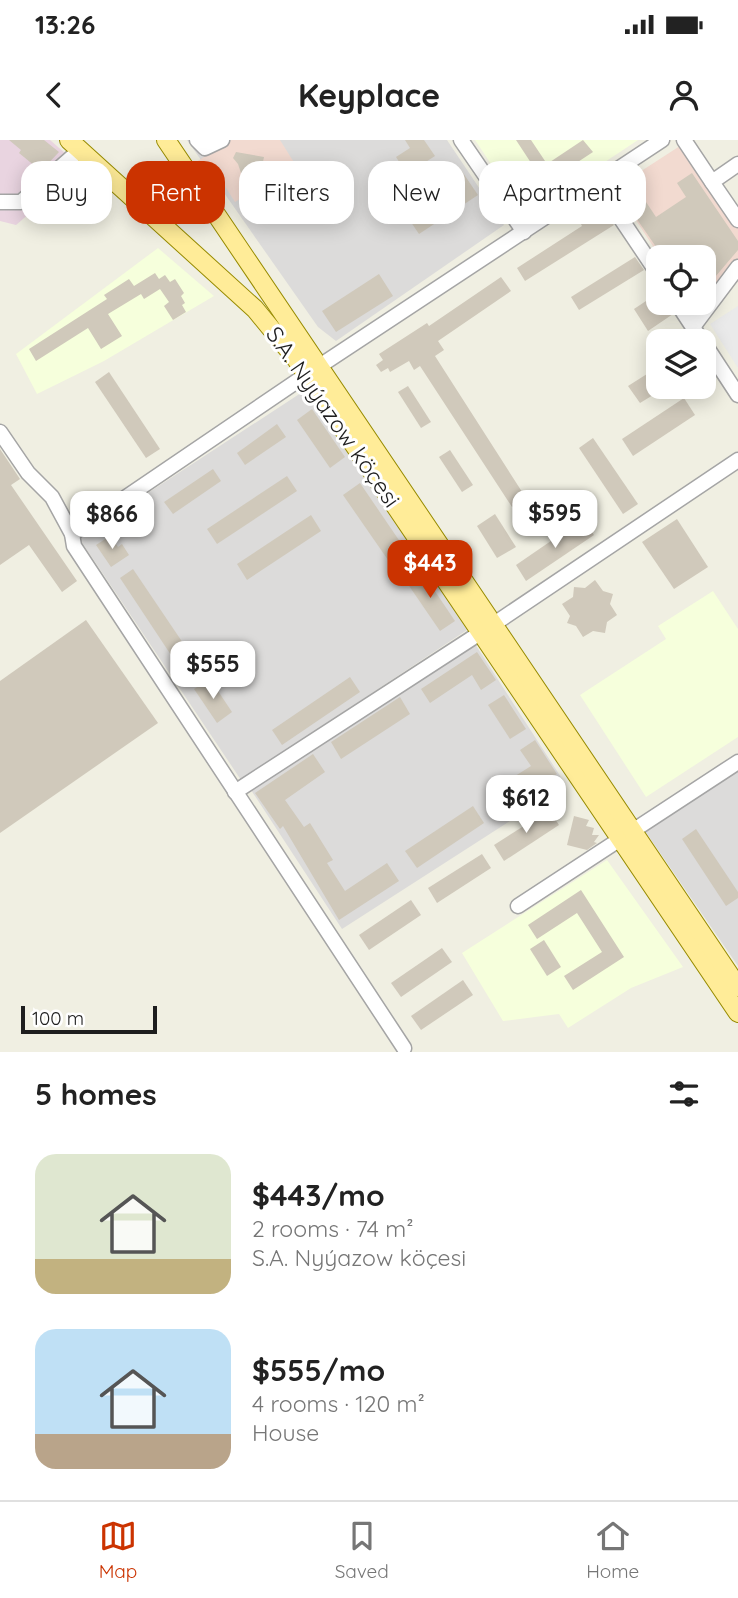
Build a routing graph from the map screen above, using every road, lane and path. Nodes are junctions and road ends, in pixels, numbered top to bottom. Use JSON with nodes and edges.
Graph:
{"nodes":[{"id":1,"x":166,"y":140,"type":"edge"},
{"id":2,"x":197,"y":140,"type":"edge"},
{"id":3,"x":222,"y":140,"type":"edge"},
{"id":4,"x":461,"y":140,"type":"edge"},
{"id":5,"x":662,"y":140,"type":"edge"},
{"id":6,"x":684,"y":140,"type":"edge"},
{"id":7,"x":75,"y":145,"type":"edge"},
{"id":8,"x":180,"y":161,"type":"edge"},
{"id":9,"x":630,"y":161,"type":"edge"},
{"id":10,"x":738,"y":164,"type":"edge"},
{"id":11,"x":712,"y":182,"type":"junction"},
{"id":12,"x":126,"y":191,"type":"edge"},
{"id":13,"x":0,"y":202,"type":"edge"},
{"id":14,"x":738,"y":220,"type":"edge"},
{"id":15,"x":162,"y":224,"type":"edge"},
{"id":16,"x":220,"y":224,"type":"edge"},
{"id":17,"x":536,"y":224,"type":"edge"},
{"id":18,"x":624,"y":224,"type":"edge"},
{"id":19,"x":524,"y":232,"type":"junction"},
{"id":20,"x":646,"y":256,"type":"edge"},
{"id":21,"x":738,"y":267,"type":"edge"},
{"id":22,"x":685,"y":315,"type":"edge"},
{"id":23,"x":693,"y":327,"type":"joint"},
{"id":24,"x":716,"y":362,"type":"edge"},
{"id":25,"x":313,"y":370,"type":"junction"},
{"id":26,"x":738,"y":395,"type":"edge"},
{"id":27,"x":0,"y":432,"type":"edge"},
{"id":28,"x":738,"y":460,"type":"edge"},
{"id":29,"x":72,"y":534,"type":"junction"},
{"id":30,"x":487,"y":628,"type":"junction"},
{"id":31,"x":738,"y":762,"type":"edge"},
{"id":32,"x":235,"y":792,"type":"junction"},
{"id":33,"x":627,"y":835,"type":"junction"},
{"id":34,"x":518,"y":906,"type":"dead end"},
{"id":35,"x":738,"y":987,"type":"edge"},
{"id":36,"x":738,"y":1013,"type":"edge"},
{"id":37,"x":404,"y":1048,"type":"dead end"}],
"edges":[{"from":1,"to":8,"type":"main road"},
{"from":2,"to":3,"type":"street"},
{"from":4,"to":19,"type":"street"},
{"from":5,"to":9,"type":"street"},
{"from":6,"to":11,"type":"street"},
{"from":7,"to":12,"type":"main road","name":"S.A. Nyýazow köçesi"},
{"from":7,"to":13,"type":"street"},
{"from":10,"to":11,"type":"street"},
{"from":11,"to":14,"type":"street"},
{"from":15,"to":25,"type":"main road","name":"S.A. Nyýazow köçesi"},
{"from":16,"to":25,"type":"main road"},
{"from":17,"to":19,"type":"street"},
{"from":18,"to":20,"type":"street"},
{"from":19,"to":25,"type":"street"},
{"from":21,"to":23,"type":"street"},
{"from":22,"to":23,"type":"street"},
{"from":24,"to":26,"type":"street"},
{"from":25,"to":29,"type":"street"},
{"from":25,"to":30,"type":"main road","name":"S.A. Nyýazow köçesi"},
{"from":27,"to":29,"type":"street"},
{"from":28,"to":30,"type":"street"},
{"from":29,"to":32,"type":"street"},
{"from":30,"to":32,"type":"street"},
{"from":30,"to":33,"type":"main road","name":"S.A. Nyýazow köçesi"},
{"from":31,"to":33,"type":"street"},
{"from":32,"to":37,"type":"street"},
{"from":33,"to":34,"type":"street"},
{"from":33,"to":35,"type":"main road","name":"S.A. Nyýazow köçesi"},
{"from":33,"to":36,"type":"main road","name":"S.A. Nyýazow köçesi"}]}
